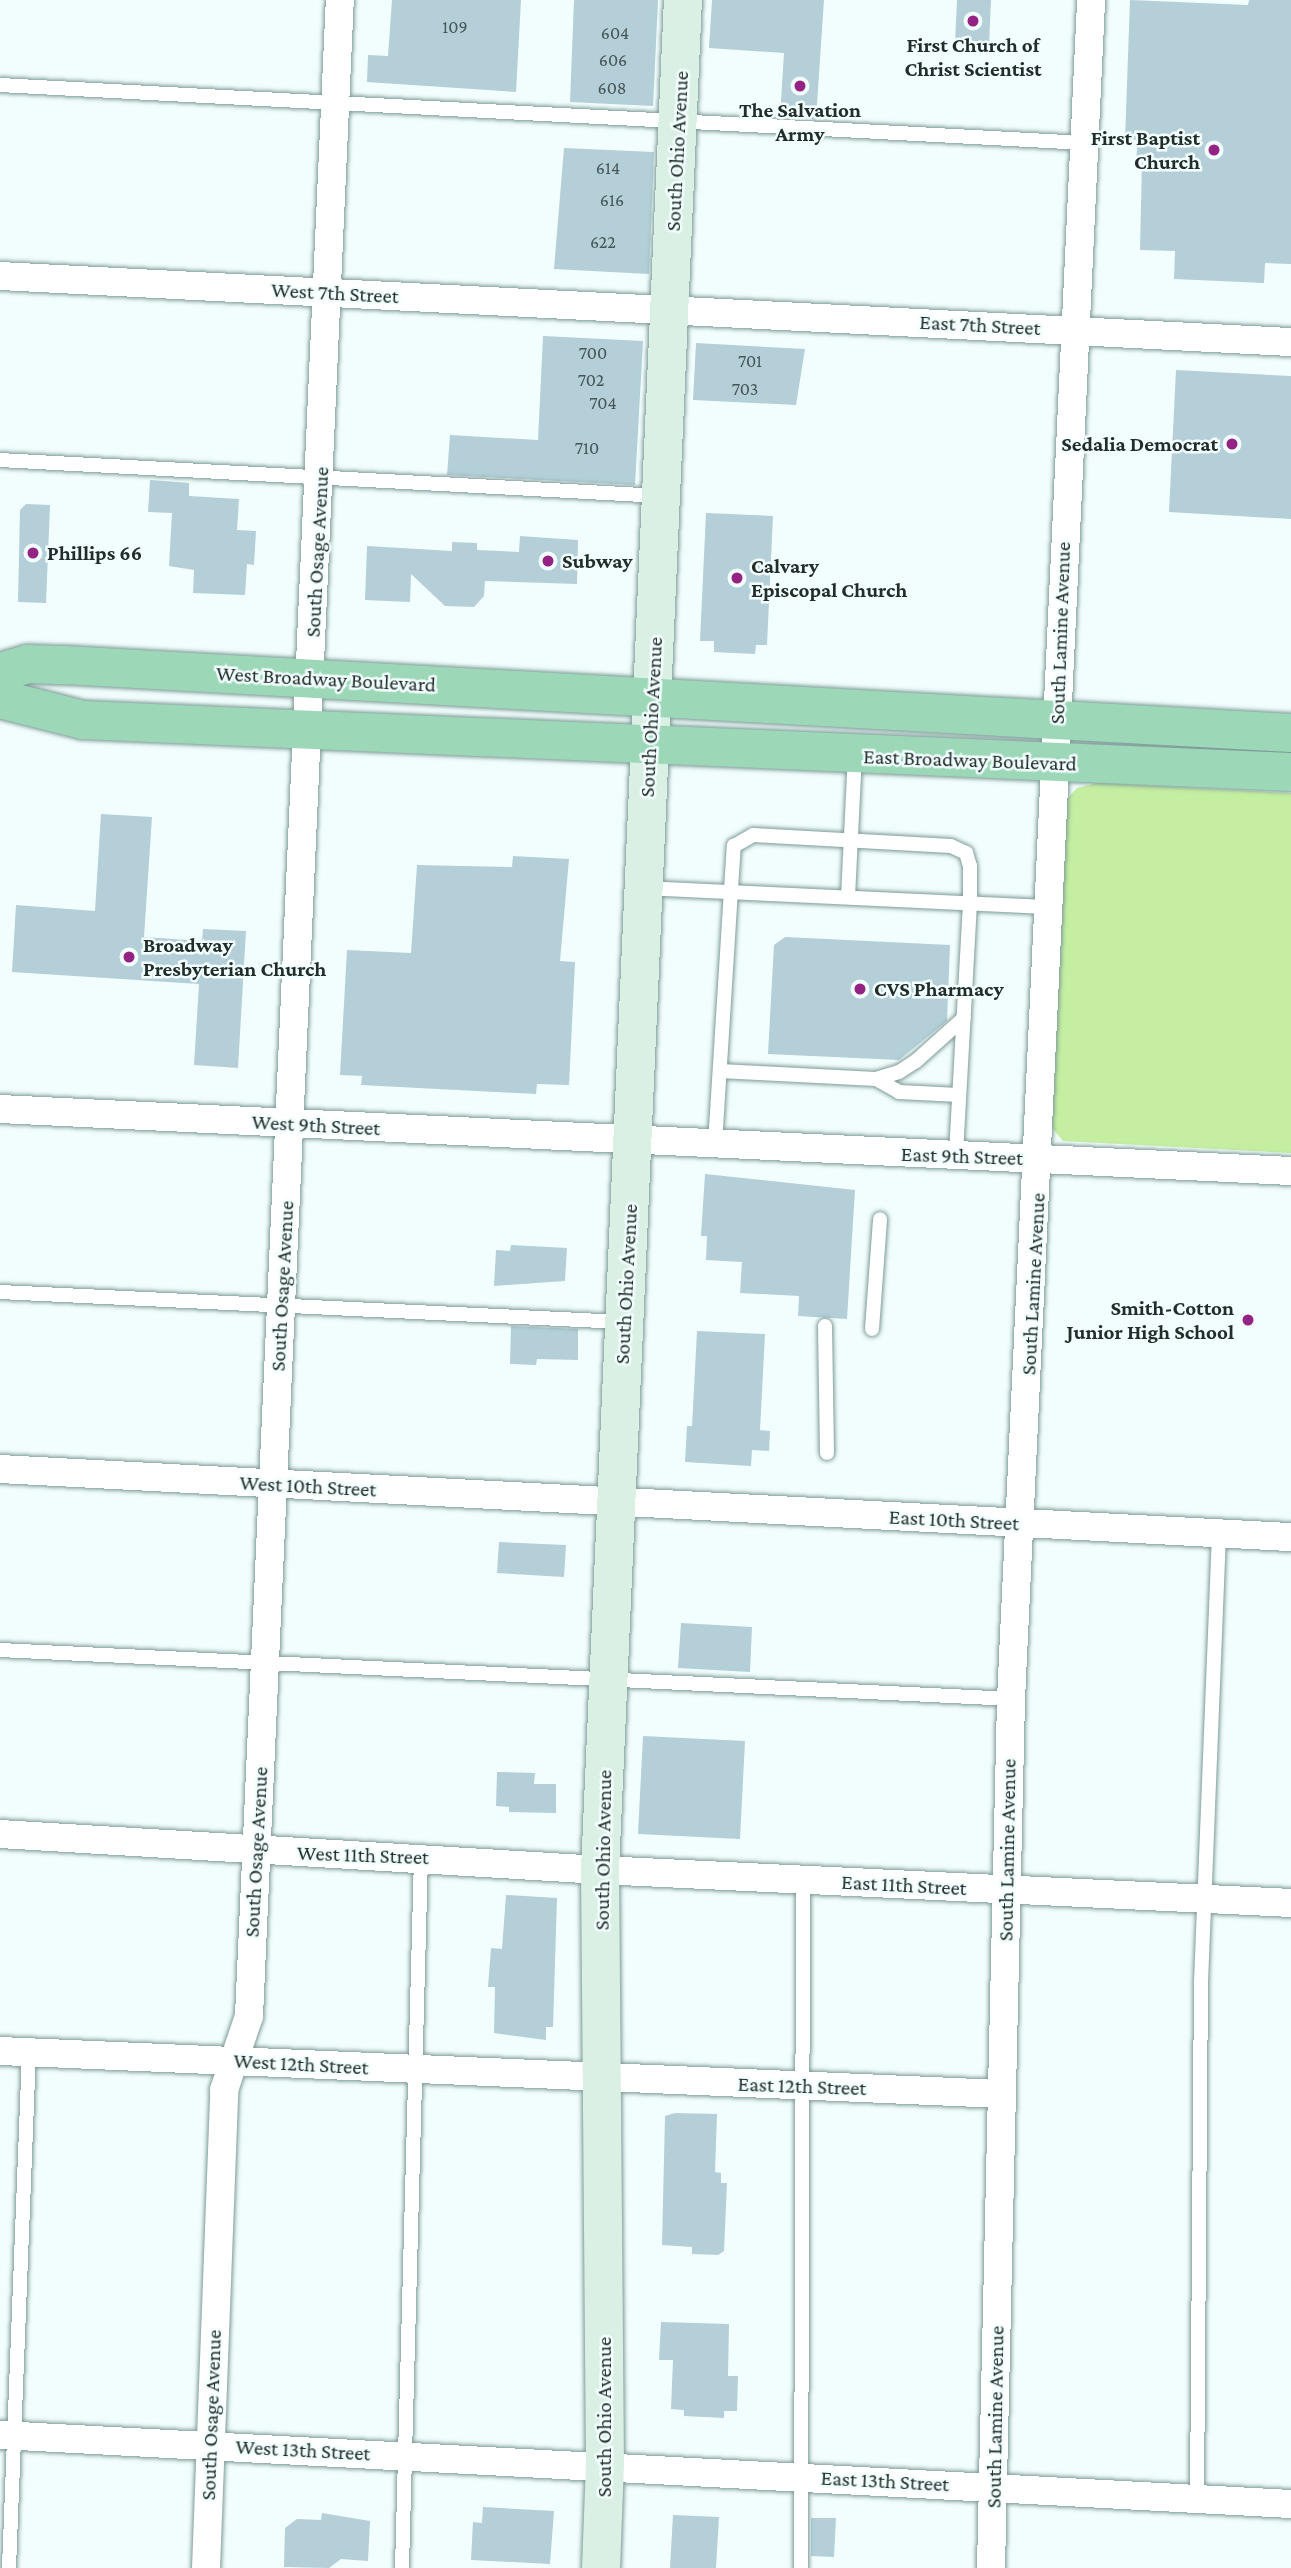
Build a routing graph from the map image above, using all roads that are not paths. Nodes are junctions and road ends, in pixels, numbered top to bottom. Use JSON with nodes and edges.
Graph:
{"nodes":[{"id":1,"x":340,"y":0,"type":"edge"},
{"id":2,"x":683,"y":0,"type":"edge"},
{"id":3,"x":1091,"y":0,"type":"edge"},
{"id":4,"x":0,"y":85,"type":"edge"},
{"id":5,"x":335,"y":106,"type":"junction"},
{"id":6,"x":678,"y":123,"type":"junction"},
{"id":7,"x":1084,"y":144,"type":"junction"},
{"id":8,"x":0,"y":276,"type":"edge"},
{"id":9,"x":327,"y":292,"type":"junction"},
{"id":10,"x":670,"y":309,"type":"junction"},
{"id":11,"x":1075,"y":330,"type":"junction"},
{"id":12,"x":1291,"y":342,"type":"edge"},
{"id":13,"x":0,"y":460,"type":"edge"},
{"id":14,"x":321,"y":478,"type":"junction"},
{"id":15,"x":661,"y":496,"type":"junction"},
{"id":16,"x":0,"y":672,"type":"edge"},
{"id":17,"x":311,"y":678,"type":"junction"},
{"id":18,"x":652,"y":696,"type":"junction"},
{"id":19,"x":0,"y":699,"type":"edge"},
{"id":20,"x":1056,"y":718,"type":"junction"},
{"id":21,"x":308,"y":730,"type":"junction"},
{"id":22,"x":1291,"y":733,"type":"edge"},
{"id":23,"x":650,"y":747,"type":"junction"},
{"id":24,"x":855,"y":755,"type":"junction"},
{"id":25,"x":1056,"y":764,"type":"junction"},
{"id":26,"x":1291,"y":772,"type":"edge"},
{"id":27,"x":851,"y":841,"type":"junction"},
{"id":28,"x":644,"y":888,"type":"junction"},
{"id":29,"x":731,"y":892,"type":"junction"},
{"id":30,"x":848,"y":897,"type":"junction"},
{"id":31,"x":970,"y":903,"type":"junction"},
{"id":32,"x":1050,"y":907,"type":"junction"},
{"id":33,"x":964,"y":1018,"type":"junction"},
{"id":34,"x":720,"y":1071,"type":"junction"},
{"id":35,"x":876,"y":1079,"type":"junction"},
{"id":36,"x":960,"y":1095,"type":"junction"},
{"id":37,"x":0,"y":1109,"type":"edge"},
{"id":38,"x":290,"y":1123,"type":"junction"},
{"id":39,"x":632,"y":1140,"type":"junction"},
{"id":40,"x":715,"y":1144,"type":"junction"},
{"id":41,"x":956,"y":1156,"type":"junction"},
{"id":42,"x":1038,"y":1158,"type":"junction"},
{"id":43,"x":1291,"y":1171,"type":"edge"},
{"id":44,"x":880,"y":1219,"type":"dead end"},
{"id":45,"x":0,"y":1292,"type":"edge"},
{"id":46,"x":282,"y":1307,"type":"junction"},
{"id":47,"x":624,"y":1322,"type":"junction"},
{"id":48,"x":825,"y":1326,"type":"dead end"},
{"id":49,"x":872,"y":1329,"type":"dead end"},
{"id":50,"x":827,"y":1453,"type":"dead end"},
{"id":51,"x":0,"y":1469,"type":"edge"},
{"id":52,"x":273,"y":1484,"type":"junction"},
{"id":53,"x":616,"y":1504,"type":"junction"},
{"id":54,"x":1021,"y":1524,"type":"junction"},
{"id":55,"x":1219,"y":1534,"type":"junction"},
{"id":56,"x":1291,"y":1537,"type":"edge"},
{"id":57,"x":0,"y":1650,"type":"edge"},
{"id":58,"x":265,"y":1663,"type":"junction"},
{"id":59,"x":608,"y":1678,"type":"junction"},
{"id":60,"x":1011,"y":1699,"type":"junction"},
{"id":61,"x":0,"y":1834,"type":"edge"},
{"id":62,"x":256,"y":1851,"type":"junction"},
{"id":63,"x":421,"y":1856,"type":"junction"},
{"id":64,"x":600,"y":1870,"type":"junction"},
{"id":65,"x":803,"y":1880,"type":"junction"},
{"id":66,"x":1006,"y":1890,"type":"junction"},
{"id":67,"x":1205,"y":1900,"type":"junction"},
{"id":68,"x":1291,"y":1903,"type":"edge"},
{"id":69,"x":0,"y":2051,"type":"edge"},
{"id":70,"x":29,"y":2052,"type":"junction"},
{"id":71,"x":235,"y":2060,"type":"junction"},
{"id":72,"x":419,"y":2069,"type":"junction"},
{"id":73,"x":602,"y":2078,"type":"junction"},
{"id":74,"x":803,"y":2086,"type":"junction"},
{"id":75,"x":1002,"y":2094,"type":"junction"},
{"id":76,"x":7,"y":2436,"type":"edge"},
{"id":77,"x":208,"y":2446,"type":"junction"},
{"id":78,"x":406,"y":2455,"type":"junction"},
{"id":79,"x":605,"y":2464,"type":"junction"},
{"id":80,"x":802,"y":2476,"type":"junction"},
{"id":81,"x":993,"y":2487,"type":"junction"},
{"id":82,"x":1197,"y":2499,"type":"junction"},
{"id":83,"x":1291,"y":2504,"type":"edge"},
{"id":84,"x":9,"y":2568,"type":"edge"},
{"id":85,"x":206,"y":2568,"type":"edge"},
{"id":86,"x":402,"y":2568,"type":"edge"},
{"id":87,"x":601,"y":2568,"type":"edge"},
{"id":88,"x":801,"y":2568,"type":"edge"},
{"id":89,"x":991,"y":2568,"type":"edge"}],
"edges":[{"from":1,"to":5,"type":"street","name":"South Osage Avenue"},
{"from":2,"to":6,"type":"main road","name":"South Ohio Avenue"},
{"from":3,"to":7,"type":"street","name":"South Lamine Avenue"},
{"from":4,"to":5,"type":"lane"},
{"from":5,"to":6,"type":"lane"},
{"from":5,"to":9,"type":"street","name":"South Osage Avenue"},
{"from":6,"to":7,"type":"lane"},
{"from":6,"to":10,"type":"main road","name":"South Ohio Avenue"},
{"from":7,"to":11,"type":"street","name":"South Lamine Avenue"},
{"from":8,"to":9,"type":"street","name":"West 7th Street"},
{"from":9,"to":10,"type":"street","name":"West 7th Street"},
{"from":9,"to":14,"type":"street","name":"South Osage Avenue"},
{"from":10,"to":11,"type":"street","name":"East 7th Street"},
{"from":10,"to":15,"type":"main road","name":"South Ohio Avenue"},
{"from":11,"to":12,"type":"street","name":"East 7th Street"},
{"from":11,"to":20,"type":"street","name":"South Lamine Avenue"},
{"from":13,"to":14,"type":"lane"},
{"from":14,"to":15,"type":"lane"},
{"from":14,"to":17,"type":"street","name":"South Osage Avenue"},
{"from":15,"to":18,"type":"main road","name":"South Ohio Avenue"},
{"from":16,"to":17,"type":"highway","name":"West Broadway Boulevard"},
{"from":17,"to":18,"type":"highway","name":"West Broadway Boulevard"},
{"from":17,"to":21,"type":"street","name":"South Osage Avenue"},
{"from":18,"to":20,"type":"highway"},
{"from":18,"to":23,"type":"main road","name":"South Ohio Avenue"},
{"from":19,"to":21,"type":"highway"},
{"from":20,"to":22,"type":"highway"},
{"from":20,"to":25,"type":"street","name":"South Lamine Avenue"},
{"from":21,"to":23,"type":"highway"},
{"from":21,"to":38,"type":"street","name":"South Osage Avenue"},
{"from":23,"to":24,"type":"highway","name":"East Broadway Boulevard"},
{"from":23,"to":28,"type":"main road","name":"South Ohio Avenue"},
{"from":24,"to":25,"type":"highway","name":"East Broadway Boulevard"},
{"from":24,"to":27,"type":"lane"},
{"from":25,"to":26,"type":"highway","name":"East Broadway Boulevard"},
{"from":25,"to":32,"type":"street","name":"South Lamine Avenue"},
{"from":27,"to":29,"type":"lane"},
{"from":27,"to":30,"type":"lane"},
{"from":27,"to":31,"type":"lane"},
{"from":28,"to":29,"type":"lane"},
{"from":28,"to":39,"type":"main road","name":"South Ohio Avenue"},
{"from":29,"to":30,"type":"lane"},
{"from":29,"to":34,"type":"lane"},
{"from":30,"to":31,"type":"lane"},
{"from":31,"to":32,"type":"lane"},
{"from":31,"to":33,"type":"lane"},
{"from":32,"to":42,"type":"street","name":"South Lamine Avenue"},
{"from":33,"to":35,"type":"lane"},
{"from":33,"to":36,"type":"lane"},
{"from":34,"to":35,"type":"lane"},
{"from":34,"to":40,"type":"lane"},
{"from":35,"to":36,"type":"lane"},
{"from":36,"to":41,"type":"lane"},
{"from":37,"to":38,"type":"street","name":"West 9th Street"},
{"from":38,"to":39,"type":"street","name":"West 9th Street"},
{"from":38,"to":46,"type":"street","name":"South Osage Avenue"},
{"from":39,"to":40,"type":"street","name":"East 9th Street"},
{"from":39,"to":47,"type":"main road","name":"South Ohio Avenue"},
{"from":40,"to":41,"type":"street","name":"East 9th Street"},
{"from":41,"to":42,"type":"street","name":"East 9th Street"},
{"from":42,"to":43,"type":"street","name":"East 9th Street"},
{"from":42,"to":54,"type":"street","name":"South Lamine Avenue"},
{"from":44,"to":49,"type":"lane"},
{"from":45,"to":46,"type":"lane"},
{"from":46,"to":47,"type":"lane"},
{"from":46,"to":52,"type":"street","name":"South Osage Avenue"},
{"from":47,"to":53,"type":"main road","name":"South Ohio Avenue"},
{"from":48,"to":50,"type":"lane"},
{"from":51,"to":52,"type":"street","name":"West 10th Street"},
{"from":52,"to":53,"type":"street","name":"West 10th Street"},
{"from":52,"to":58,"type":"street","name":"South Osage Avenue"},
{"from":53,"to":54,"type":"street","name":"East 10th Street"},
{"from":53,"to":59,"type":"main road","name":"South Ohio Avenue"},
{"from":54,"to":55,"type":"street","name":"East 10th Street"},
{"from":54,"to":60,"type":"street","name":"South Lamine Avenue"},
{"from":55,"to":56,"type":"street","name":"East 10th Street"},
{"from":55,"to":67,"type":"lane"},
{"from":57,"to":58,"type":"lane"},
{"from":58,"to":59,"type":"lane"},
{"from":58,"to":62,"type":"street","name":"South Osage Avenue"},
{"from":59,"to":60,"type":"lane"},
{"from":59,"to":64,"type":"main road","name":"South Ohio Avenue"},
{"from":60,"to":66,"type":"street","name":"South Lamine Avenue"},
{"from":61,"to":62,"type":"street","name":"West 11th Street"},
{"from":62,"to":63,"type":"street","name":"West 11th Street"},
{"from":62,"to":71,"type":"street","name":"South Osage Avenue"},
{"from":63,"to":64,"type":"street","name":"West 11th Street"},
{"from":63,"to":72,"type":"lane"},
{"from":64,"to":65,"type":"street","name":"East 11th Street"},
{"from":64,"to":73,"type":"main road","name":"South Ohio Avenue"},
{"from":65,"to":66,"type":"street","name":"East 11th Street"},
{"from":65,"to":74,"type":"lane"},
{"from":66,"to":67,"type":"street","name":"East 11th Street"},
{"from":66,"to":75,"type":"street","name":"South Lamine Avenue"},
{"from":67,"to":68,"type":"street","name":"East 11th Street"},
{"from":67,"to":82,"type":"lane"},
{"from":69,"to":70,"type":"street","name":"West 12th Street"},
{"from":70,"to":71,"type":"street","name":"West 12th Street"},
{"from":70,"to":76,"type":"lane"},
{"from":71,"to":72,"type":"street","name":"West 12th Street"},
{"from":71,"to":77,"type":"street","name":"South Osage Avenue"},
{"from":72,"to":73,"type":"street","name":"West 12th Street"},
{"from":72,"to":78,"type":"lane"},
{"from":73,"to":74,"type":"street","name":"East 12th Street"},
{"from":73,"to":79,"type":"main road","name":"South Ohio Avenue"},
{"from":74,"to":75,"type":"street","name":"East 12th Street"},
{"from":74,"to":80,"type":"lane"},
{"from":75,"to":81,"type":"street","name":"South Lamine Avenue"},
{"from":76,"to":77,"type":"street","name":"West 13th Street"},
{"from":76,"to":84,"type":"lane"},
{"from":77,"to":78,"type":"street","name":"West 13th Street"},
{"from":77,"to":85,"type":"street","name":"South Osage Avenue"},
{"from":78,"to":79,"type":"street","name":"West 13th Street"},
{"from":78,"to":86,"type":"lane"},
{"from":79,"to":80,"type":"street","name":"East 13th Street"},
{"from":79,"to":87,"type":"main road","name":"South Ohio Avenue"},
{"from":80,"to":81,"type":"street","name":"East 13th Street"},
{"from":80,"to":88,"type":"lane"},
{"from":81,"to":82,"type":"street","name":"East 13th Street"},
{"from":81,"to":89,"type":"street","name":"South Lamine Avenue"},
{"from":82,"to":83,"type":"street","name":"East 13th Street"}]}
